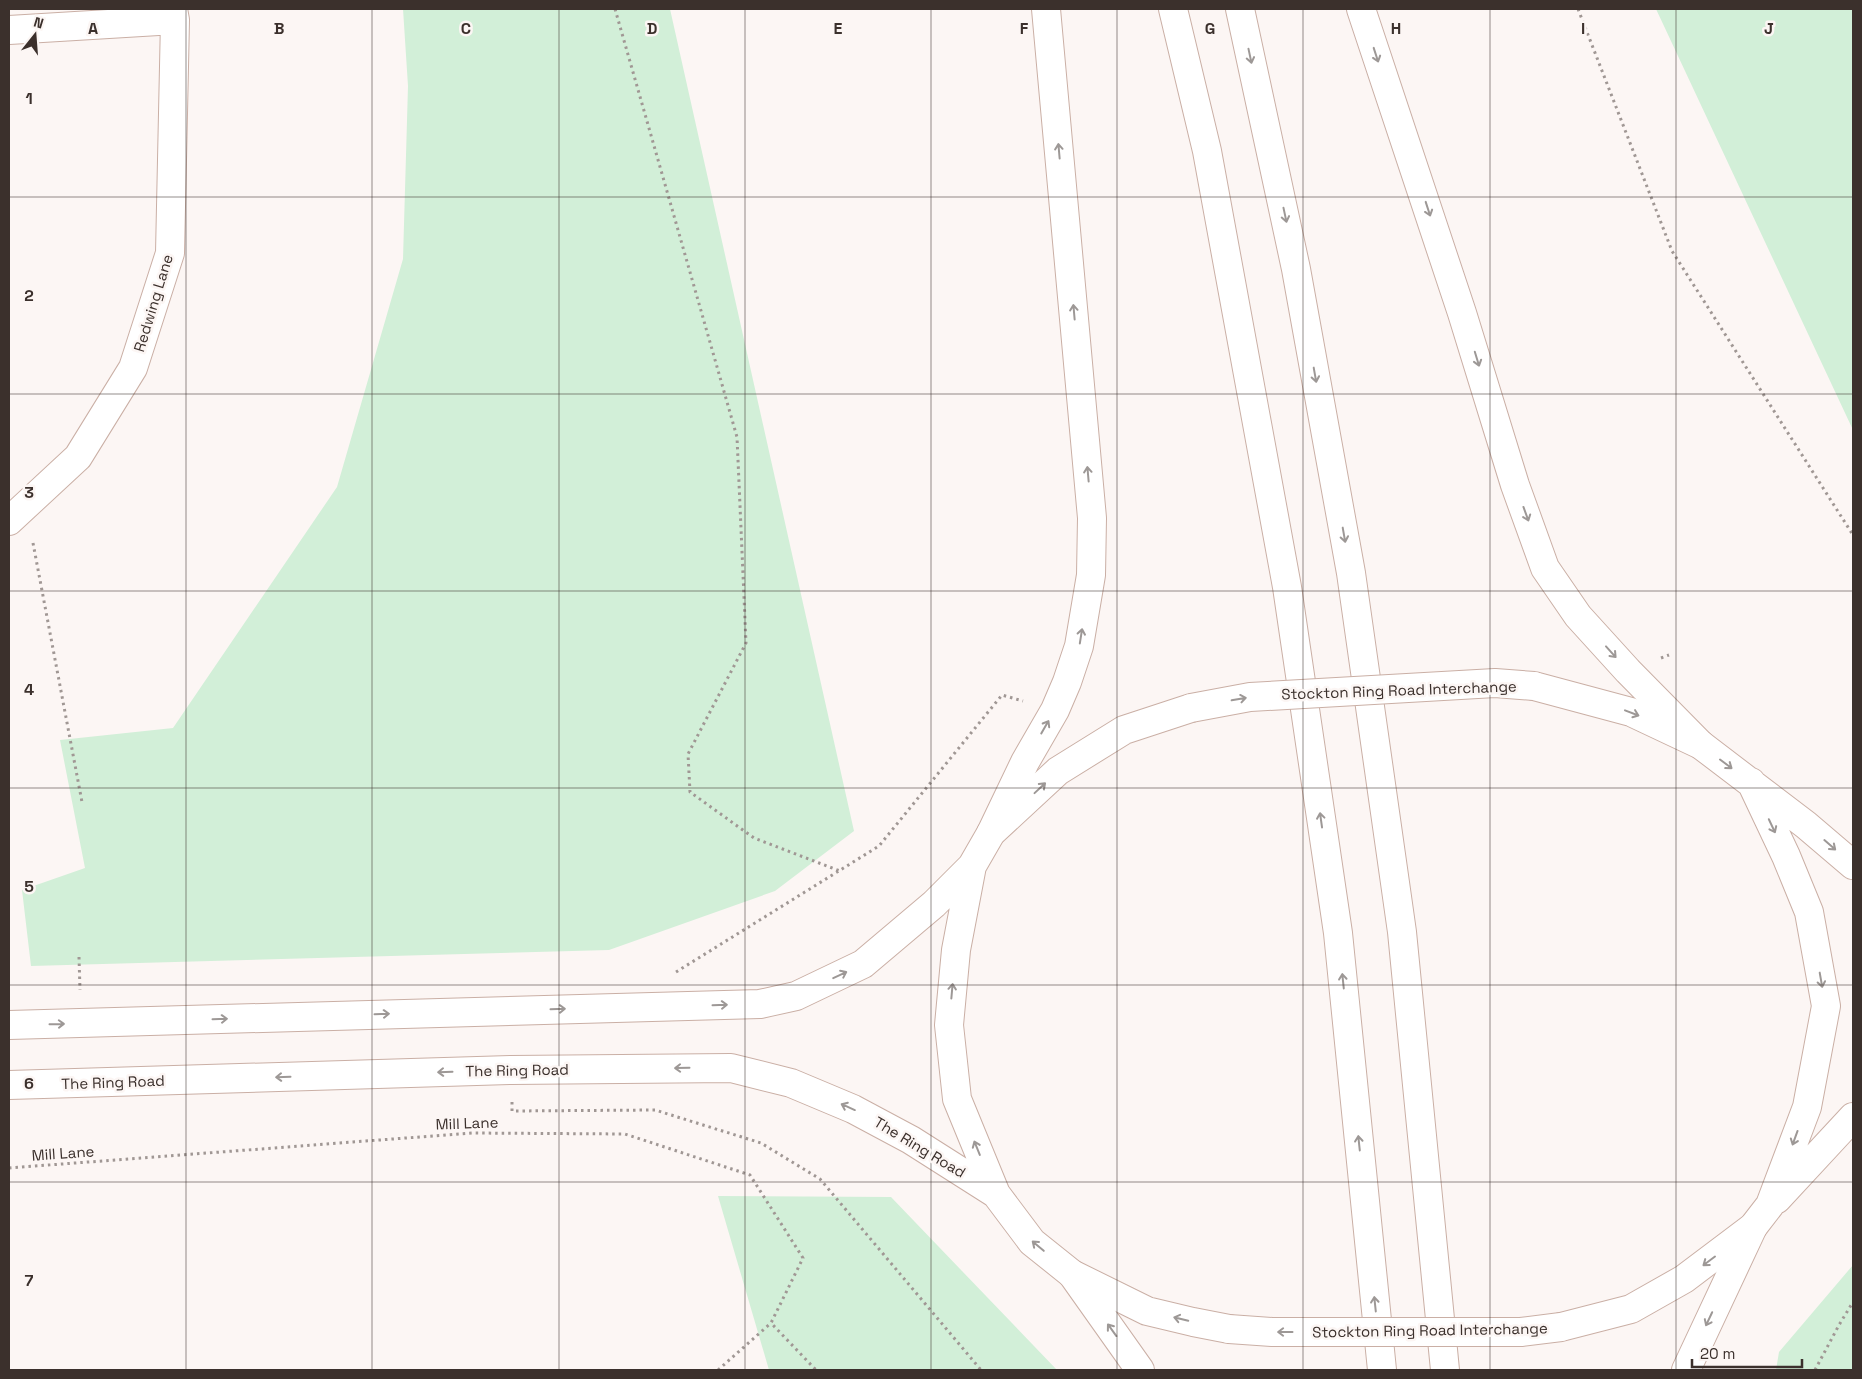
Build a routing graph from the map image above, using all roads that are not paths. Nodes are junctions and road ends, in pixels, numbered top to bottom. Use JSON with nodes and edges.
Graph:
{"nodes":[{"id":1,"x":1046,"y":9,"type":"edge"},
{"id":2,"x":1172,"y":9,"type":"edge"},
{"id":3,"x":1240,"y":9,"type":"edge"},
{"id":4,"x":1361,"y":9,"type":"edge"},
{"id":5,"x":174,"y":14,"type":"edge"},
{"id":6,"x":9,"y":30,"type":"edge"},
{"id":7,"x":17,"y":513,"type":"edge"},
{"id":8,"x":1701,"y":745,"type":"junction"},
{"id":9,"x":1751,"y":782,"type":"junction"},
{"id":10,"x":991,"y":833,"type":"junction"},
{"id":11,"x":1853,"y":865,"type":"edge"},
{"id":12,"x":972,"y":866,"type":"junction"},
{"id":13,"x":9,"y":1025,"type":"edge"},
{"id":14,"x":9,"y":1085,"type":"edge"},
{"id":15,"x":1853,"y":1117,"type":"edge"},
{"id":16,"x":996,"y":1194,"type":"junction"},
{"id":17,"x":1770,"y":1205,"type":"junction"},
{"id":18,"x":1753,"y":1228,"type":"junction"},
{"id":19,"x":1072,"y":1274,"type":"junction"},
{"id":20,"x":1140,"y":1370,"type":"edge"},
{"id":21,"x":1382,"y":1370,"type":"edge"},
{"id":22,"x":1445,"y":1370,"type":"edge"},
{"id":23,"x":1686,"y":1370,"type":"edge"}],
"edges":[{"from":10,"to":1,"type":"main road","one_way":true},
{"from":21,"to":2,"type":"main road","one_way":true},
{"from":3,"to":22,"type":"main road","one_way":true},
{"from":4,"to":8,"type":"main road","one_way":true},
{"from":5,"to":6,"type":"main road"},
{"from":5,"to":7,"type":"main road","name":"Redwing Lane"},
{"from":8,"to":9,"type":"main road","name":"Stockton Ring Road Interchange","one_way":true},
{"from":10,"to":8,"type":"main road","name":"Stockton Ring Road Interchange","one_way":true,"bridge":true},
{"from":9,"to":11,"type":"main road","one_way":true},
{"from":9,"to":17,"type":"main road","name":"Stockton Ring Road Interchange","one_way":true},
{"from":10,"to":12,"type":"main road","name":"Stockton Ring Road Interchange"},
{"from":13,"to":12,"type":"main road","one_way":true},
{"from":16,"to":12,"type":"main road","name":"Stockton Ring Road Interchange","one_way":true},
{"from":16,"to":14,"type":"main road","name":"The Ring Road","one_way":true},
{"from":15,"to":17,"type":"main road"},
{"from":19,"to":16,"type":"main road","name":"Stockton Ring Road Interchange","one_way":true},
{"from":17,"to":18,"type":"main road","name":"Stockton Ring Road Interchange"},
{"from":18,"to":19,"type":"main road","name":"Stockton Ring Road Interchange","one_way":true,"bridge":true},
{"from":18,"to":23,"type":"main road","one_way":true},
{"from":20,"to":19,"type":"main road","one_way":true}]}
